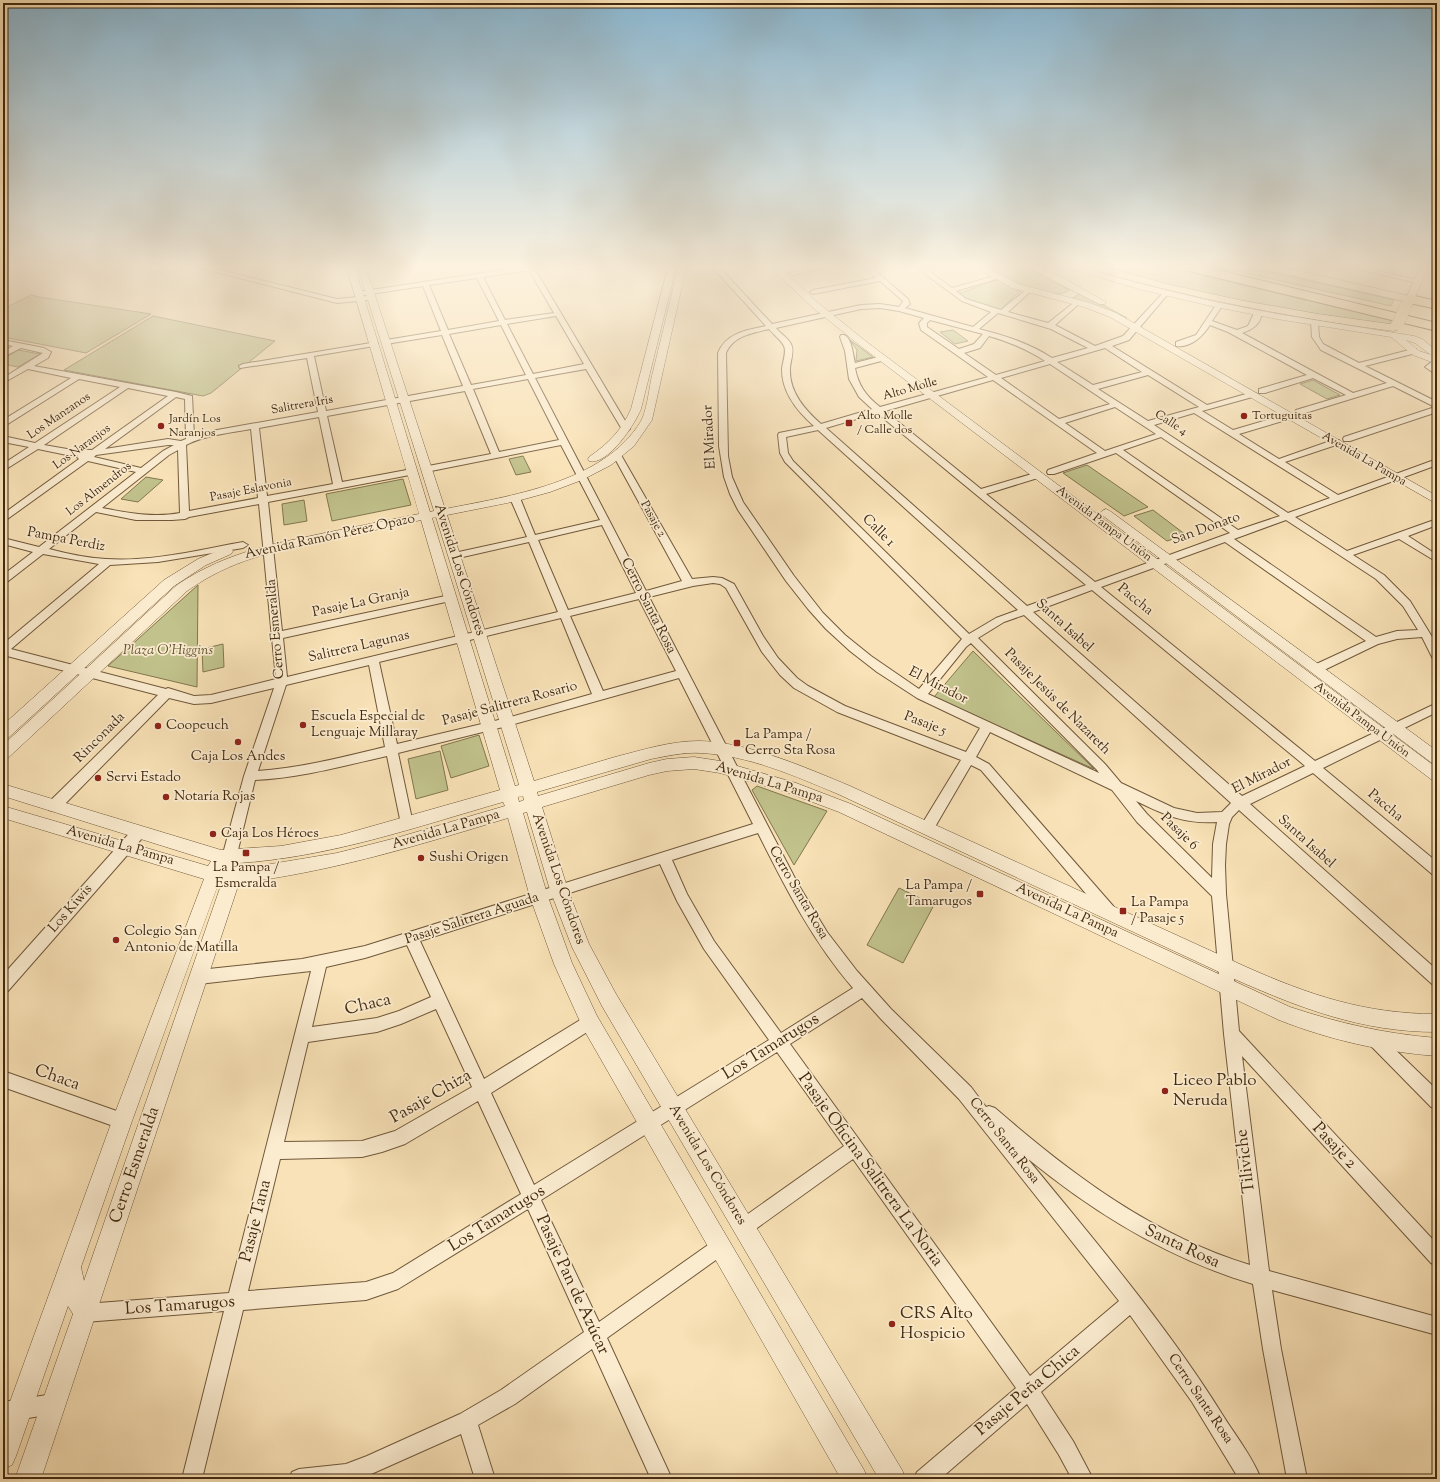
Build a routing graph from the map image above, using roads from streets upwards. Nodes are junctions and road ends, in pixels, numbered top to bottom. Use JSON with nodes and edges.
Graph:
{"nodes":[{"id":1,"x":372,"y":337,"type":"edge"},
{"id":2,"x":384,"y":337,"type":"edge"},
{"id":3,"x":415,"y":337,"type":"edge"},
{"id":4,"x":447,"y":337,"type":"edge"},
{"id":5,"x":510,"y":337,"type":"edge"},
{"id":6,"x":571,"y":337,"type":"edge"},
{"id":7,"x":654,"y":337,"type":"edge"},
{"id":8,"x":666,"y":337,"type":"edge"},
{"id":9,"x":734,"y":337,"type":"edge"},
{"id":10,"x":780,"y":337,"type":"edge"},
{"id":11,"x":844,"y":337,"type":"dead end"},
{"id":12,"x":858,"y":337,"type":"edge"},
{"id":13,"x":863,"y":337,"type":"edge"},
{"id":14,"x":937,"y":337,"type":"edge"},
{"id":15,"x":984,"y":337,"type":"edge"},
{"id":16,"x":998,"y":337,"type":"edge"},
{"id":17,"x":1074,"y":337,"type":"edge"},
{"id":18,"x":1125,"y":337,"type":"edge"},
{"id":19,"x":1160,"y":337,"type":"edge"},
{"id":20,"x":1165,"y":337,"type":"edge"},
{"id":21,"x":1199,"y":337,"type":"edge"},
{"id":22,"x":1244,"y":337,"type":"edge"},
{"id":23,"x":1314,"y":337,"type":"edge"},
{"id":24,"x":1426,"y":337,"type":"edge"},
{"id":25,"x":3,"y":342,"type":"edge"},
{"id":26,"x":386,"y":342,"type":"junction"},
{"id":27,"x":374,"y":344,"type":"junction"},
{"id":28,"x":1179,"y":344,"type":"junction"},
{"id":29,"x":20,"y":345,"type":"junction"},
{"id":30,"x":1106,"y":346,"type":"junction"},
{"id":31,"x":1095,"y":349,"type":"junction"},
{"id":32,"x":958,"y":352,"type":"junction"},
{"id":33,"x":3,"y":355,"type":"edge"},
{"id":34,"x":310,"y":355,"type":"junction"},
{"id":35,"x":1437,"y":355,"type":"edge"},
{"id":36,"x":882,"y":358,"type":"junction"},
{"id":37,"x":1051,"y":361,"type":"junction"},
{"id":38,"x":1437,"y":362,"type":"edge"},
{"id":39,"x":243,"y":366,"type":"dead end"},
{"id":40,"x":588,"y":366,"type":"junction"},
{"id":41,"x":852,"y":366,"type":"junction"},
{"id":42,"x":1359,"y":366,"type":"junction"},
{"id":43,"x":27,"y":367,"type":"junction"},
{"id":44,"x":1149,"y":372,"type":"junction"},
{"id":45,"x":1437,"y":373,"type":"edge"},
{"id":46,"x":1314,"y":375,"type":"junction"},
{"id":47,"x":79,"y":376,"type":"junction"},
{"id":48,"x":530,"y":376,"type":"junction"},
{"id":49,"x":994,"y":377,"type":"junction"},
{"id":50,"x":3,"y":381,"type":"edge"},
{"id":51,"x":1395,"y":384,"type":"junction"},
{"id":52,"x":128,"y":385,"type":"junction"},
{"id":53,"x":468,"y":387,"type":"junction"},
{"id":54,"x":1092,"y":388,"type":"junction"},
{"id":55,"x":938,"y":393,"type":"junction"},
{"id":56,"x":1257,"y":393,"type":"junction"},
{"id":57,"x":176,"y":394,"type":"junction"},
{"id":58,"x":1353,"y":396,"type":"junction"},
{"id":59,"x":404,"y":399,"type":"junction"},
{"id":60,"x":391,"y":401,"type":"junction"},
{"id":61,"x":1117,"y":404,"type":"junction"},
{"id":62,"x":1437,"y":405,"type":"edge"},
{"id":63,"x":1207,"y":408,"type":"junction"},
{"id":64,"x":878,"y":410,"type":"junction"},
{"id":65,"x":1437,"y":410,"type":"edge"},
{"id":66,"x":1196,"y":411,"type":"junction"},
{"id":67,"x":322,"y":414,"type":"junction"},
{"id":68,"x":1295,"y":414,"type":"junction"},
{"id":69,"x":1058,"y":422,"type":"junction"},
{"id":70,"x":3,"y":424,"type":"edge"},
{"id":71,"x":1148,"y":424,"type":"junction"},
{"id":72,"x":255,"y":426,"type":"junction"},
{"id":73,"x":820,"y":427,"type":"junction"},
{"id":74,"x":626,"y":429,"type":"junction"},
{"id":75,"x":217,"y":433,"type":"joint"},
{"id":76,"x":1163,"y":434,"type":"junction"},
{"id":77,"x":1232,"y":434,"type":"junction"},
{"id":78,"x":782,"y":435,"type":"joint"},
{"id":79,"x":3,"y":439,"type":"edge"},
{"id":80,"x":1347,"y":439,"type":"junction"},
{"id":81,"x":186,"y":442,"type":"junction"},
{"id":82,"x":563,"y":442,"type":"junction"},
{"id":83,"x":1336,"y":442,"type":"junction"},
{"id":84,"x":36,"y":446,"type":"junction"},
{"id":85,"x":1117,"y":450,"type":"junction"},
{"id":86,"x":67,"y":452,"type":"junction"},
{"id":87,"x":94,"y":453,"type":"junction"},
{"id":88,"x":1025,"y":453,"type":"dead end"},
{"id":89,"x":1104,"y":454,"type":"junction"},
{"id":90,"x":496,"y":455,"type":"junction"},
{"id":91,"x":617,"y":455,"type":"junction"},
{"id":92,"x":86,"y":459,"type":"junction"},
{"id":93,"x":1278,"y":462,"type":"junction"},
{"id":94,"x":1437,"y":462,"type":"edge"},
{"id":95,"x":3,"y":468,"type":"edge"},
{"id":96,"x":426,"y":469,"type":"junction"},
{"id":97,"x":143,"y":471,"type":"junction"},
{"id":98,"x":1044,"y":471,"type":"junction"},
{"id":99,"x":412,"y":472,"type":"junction"},
{"id":100,"x":579,"y":472,"type":"junction"},
{"id":101,"x":1401,"y":475,"type":"junction"},
{"id":102,"x":1064,"y":481,"type":"dead end"},
{"id":103,"x":338,"y":486,"type":"junction"},
{"id":104,"x":1437,"y":491,"type":"edge"},
{"id":105,"x":979,"y":493,"type":"junction"},
{"id":106,"x":515,"y":498,"type":"junction"},
{"id":107,"x":1336,"y":498,"type":"junction"},
{"id":108,"x":263,"y":500,"type":"junction"},
{"id":109,"x":1437,"y":501,"type":"edge"},
{"id":110,"x":1096,"y":505,"type":"dead end"},
{"id":111,"x":95,"y":509,"type":"junction"},
{"id":112,"x":439,"y":509,"type":"junction"},
{"id":113,"x":424,"y":512,"type":"junction"},
{"id":114,"x":1288,"y":515,"type":"junction"},
{"id":115,"x":185,"y":516,"type":"junction"},
{"id":116,"x":3,"y":518,"type":"edge"},
{"id":117,"x":605,"y":522,"type":"junction"},
{"id":118,"x":1437,"y":522,"type":"edge"},
{"id":119,"x":1237,"y":534,"type":"junction"},
{"id":120,"x":1400,"y":535,"type":"junction"},
{"id":121,"x":532,"y":538,"type":"junction"},
{"id":122,"x":1226,"y":538,"type":"junction"},
{"id":123,"x":3,"y":541,"type":"edge"},
{"id":124,"x":268,"y":544,"type":"junction"},
{"id":125,"x":243,"y":545,"type":"junction"},
{"id":126,"x":41,"y":550,"type":"junction"},
{"id":127,"x":1347,"y":554,"type":"junction"},
{"id":128,"x":454,"y":556,"type":"junction"},
{"id":129,"x":171,"y":557,"type":"junction"},
{"id":130,"x":1437,"y":559,"type":"edge"},
{"id":131,"x":1161,"y":561,"type":"junction"},
{"id":132,"x":108,"y":562,"type":"junction"},
{"id":133,"x":189,"y":569,"type":"junction"},
{"id":134,"x":3,"y":580,"type":"edge"},
{"id":135,"x":724,"y":581,"type":"joint"},
{"id":136,"x":689,"y":584,"type":"junction"},
{"id":137,"x":1092,"y":586,"type":"junction"},
{"id":138,"x":642,"y":595,"type":"junction"},
{"id":139,"x":450,"y":598,"type":"junction"},
{"id":140,"x":1024,"y":610,"type":"junction"},
{"id":141,"x":564,"y":614,"type":"junction"},
{"id":142,"x":1425,"y":633,"type":"junction"},
{"id":143,"x":479,"y":634,"type":"junction"},
{"id":144,"x":277,"y":636,"type":"junction"},
{"id":145,"x":462,"y":638,"type":"junction"},
{"id":146,"x":969,"y":638,"type":"junction"},
{"id":147,"x":1374,"y":640,"type":"junction"},
{"id":148,"x":3,"y":650,"type":"edge"},
{"id":149,"x":1437,"y":656,"type":"edge"},
{"id":150,"x":373,"y":659,"type":"junction"},
{"id":151,"x":74,"y":669,"type":"junction"},
{"id":152,"x":1316,"y":669,"type":"junction"},
{"id":153,"x":90,"y":673,"type":"junction"},
{"id":154,"x":682,"y":673,"type":"junction"},
{"id":155,"x":282,"y":681,"type":"junction"},
{"id":156,"x":168,"y":692,"type":"junction"},
{"id":157,"x":921,"y":695,"type":"junction"},
{"id":158,"x":599,"y":696,"type":"junction"},
{"id":159,"x":1437,"y":707,"type":"edge"},
{"id":160,"x":507,"y":722,"type":"junction"},
{"id":161,"x":489,"y":726,"type":"junction"},
{"id":162,"x":987,"y":727,"type":"junction"},
{"id":163,"x":1394,"y":727,"type":"junction"},
{"id":164,"x":3,"y":734,"type":"edge"},
{"id":165,"x":1381,"y":734,"type":"junction"},
{"id":166,"x":392,"y":750,"type":"junction"},
{"id":167,"x":722,"y":750,"type":"junction"},
{"id":168,"x":3,"y":754,"type":"edge"},
{"id":169,"x":968,"y":758,"type":"junction"},
{"id":170,"x":1437,"y":759,"type":"edge"},
{"id":171,"x":1314,"y":767,"type":"junction"},
{"id":172,"x":733,"y":770,"type":"junction"},
{"id":173,"x":250,"y":776,"type":"junction"},
{"id":174,"x":1437,"y":776,"type":"edge"},
{"id":175,"x":3,"y":790,"type":"edge"},
{"id":176,"x":1121,"y":790,"type":"junction"},
{"id":177,"x":531,"y":797,"type":"junction"},
{"id":178,"x":512,"y":802,"type":"junction"},
{"id":179,"x":1240,"y":803,"type":"junction"},
{"id":180,"x":54,"y":806,"type":"junction"},
{"id":181,"x":3,"y":812,"type":"edge"},
{"id":182,"x":1226,"y":817,"type":"junction"},
{"id":183,"x":407,"y":824,"type":"junction"},
{"id":184,"x":762,"y":826,"type":"junction"},
{"id":185,"x":927,"y":828,"type":"junction"},
{"id":186,"x":139,"y":832,"type":"junction"},
{"id":187,"x":124,"y":848,"type":"junction"},
{"id":188,"x":664,"y":857,"type":"junction"},
{"id":189,"x":225,"y":859,"type":"junction"},
{"id":190,"x":1437,"y":870,"type":"edge"},
{"id":191,"x":232,"y":877,"type":"junction"},
{"id":192,"x":559,"y":890,"type":"junction"},
{"id":193,"x":1219,"y":894,"type":"junction"},
{"id":194,"x":539,"y":897,"type":"junction"},
{"id":195,"x":1109,"y":911,"type":"junction"},
{"id":196,"x":411,"y":938,"type":"junction"},
{"id":197,"x":320,"y":963,"type":"junction"},
{"id":198,"x":1226,"y":966,"type":"junction"},
{"id":199,"x":199,"y":977,"type":"junction"},
{"id":200,"x":1437,"y":979,"type":"edge"},
{"id":201,"x":3,"y":986,"type":"edge"},
{"id":202,"x":1228,"y":986,"type":"junction"},
{"id":203,"x":863,"y":990,"type":"junction"},
{"id":204,"x":440,"y":1000,"type":"junction"},
{"id":205,"x":590,"y":1022,"type":"junction"},
{"id":206,"x":1437,"y":1023,"type":"edge"},
{"id":207,"x":1232,"y":1034,"type":"junction"},
{"id":208,"x":302,"y":1035,"type":"junction"},
{"id":209,"x":1375,"y":1040,"type":"junction"},
{"id":210,"x":779,"y":1042,"type":"junction"},
{"id":211,"x":1437,"y":1047,"type":"edge"},
{"id":212,"x":3,"y":1078,"type":"edge"},
{"id":213,"x":481,"y":1090,"type":"junction"},
{"id":214,"x":965,"y":1093,"type":"junction"},
{"id":215,"x":1437,"y":1101,"type":"edge"},
{"id":216,"x":673,"y":1108,"type":"junction"},
{"id":217,"x":122,"y":1120,"type":"junction"},
{"id":218,"x":650,"y":1123,"type":"junction"},
{"id":219,"x":854,"y":1148,"type":"junction"},
{"id":220,"x":273,"y":1151,"type":"junction"},
{"id":221,"x":531,"y":1197,"type":"junction"},
{"id":222,"x":744,"y":1227,"type":"junction"},
{"id":223,"x":721,"y":1246,"type":"junction"},
{"id":224,"x":1437,"y":1257,"type":"edge"},
{"id":225,"x":71,"y":1264,"type":"junction"},
{"id":226,"x":1260,"y":1278,"type":"junction"},
{"id":227,"x":236,"y":1302,"type":"junction"},
{"id":228,"x":1132,"y":1302,"type":"junction"},
{"id":229,"x":85,"y":1313,"type":"junction"},
{"id":230,"x":1437,"y":1326,"type":"edge"},
{"id":231,"x":595,"y":1335,"type":"junction"},
{"id":232,"x":1029,"y":1390,"type":"junction"},
{"id":233,"x":53,"y":1404,"type":"junction"},
{"id":234,"x":12,"y":1410,"type":"edge"},
{"id":235,"x":467,"y":1421,"type":"junction"},
{"id":236,"x":3,"y":1456,"type":"edge"},
{"id":237,"x":346,"y":1476,"type":"edge"},
{"id":238,"x":28,"y":1479,"type":"edge"},
{"id":239,"x":192,"y":1479,"type":"edge"},
{"id":240,"x":299,"y":1479,"type":"edge"},
{"id":241,"x":485,"y":1479,"type":"edge"},
{"id":242,"x":662,"y":1479,"type":"edge"},
{"id":243,"x":855,"y":1479,"type":"edge"},
{"id":244,"x":893,"y":1479,"type":"edge"},
{"id":245,"x":924,"y":1479,"type":"edge"},
{"id":246,"x":1083,"y":1479,"type":"edge"},
{"id":247,"x":1251,"y":1479,"type":"edge"},
{"id":248,"x":1297,"y":1479,"type":"edge"}],
"edges":[{"from":1,"to":27,"type":"street","name":"Avenida Los Cóndores"},
{"from":2,"to":26,"type":"street","name":"Avenida Los Cóndores"},
{"from":3,"to":26,"type":"street"},
{"from":4,"to":53,"type":"street"},
{"from":5,"to":48,"type":"street","name":"Cerro Santa Rosa"},
{"from":6,"to":40,"type":"street"},
{"from":7,"to":74,"type":"street","name":"Avenida Ramón Pérez Opazo"},
{"from":8,"to":91,"type":"street","name":"Avenida Ramón Pérez Opazo"},
{"from":9,"to":157,"type":"street","name":"El Mirador"},
{"from":10,"to":73,"type":"street","name":"Santa Isabel"},
{"from":11,"to":41,"type":"street","name":"Paccha"},
{"from":12,"to":36,"type":"street","name":"Avenida Pampa Unión"},
{"from":13,"to":55,"type":"street","name":"Avenida Pampa Unión"},
{"from":14,"to":32,"type":"street"},
{"from":15,"to":32,"type":"street"},
{"from":16,"to":37,"type":"street","name":"Calle 4"},
{"from":17,"to":31,"type":"street"},
{"from":18,"to":30,"type":"street","name":"Alto Molle"},
{"from":19,"to":56,"type":"street","name":"Avenida La Pampa"},
{"from":20,"to":28,"type":"street","name":"Avenida La Pampa"},
{"from":21,"to":28,"type":"street"},
{"from":22,"to":46,"type":"street"},
{"from":23,"to":42,"type":"street"},
{"from":24,"to":35,"type":"street"},
{"from":24,"to":38,"type":"street"},
{"from":24,"to":42,"type":"street"},
{"from":25,"to":29,"type":"street"},
{"from":26,"to":59,"type":"street","name":"Avenida Los Cóndores"},
{"from":27,"to":34,"type":"street"},
{"from":27,"to":60,"type":"street","name":"Avenida Los Cóndores"},
{"from":28,"to":56,"type":"street","name":"Avenida La Pampa"},
{"from":29,"to":33,"type":"street"},
{"from":29,"to":43,"type":"street"},
{"from":30,"to":31,"type":"street","name":"Alto Molle"},
{"from":30,"to":44,"type":"street"},
{"from":31,"to":37,"type":"street","name":"Alto Molle"},
{"from":32,"to":49,"type":"street"},
{"from":34,"to":39,"type":"street"},
{"from":34,"to":67,"type":"street"},
{"from":36,"to":41,"type":"street"},
{"from":36,"to":55,"type":"street","name":"Avenida Pampa Unión"},
{"from":37,"to":49,"type":"street","name":"Alto Molle"},
{"from":37,"to":54,"type":"street","name":"Calle 4"},
{"from":38,"to":45,"type":"street"},
{"from":40,"to":48,"type":"street"},
{"from":40,"to":74,"type":"street"},
{"from":41,"to":64,"type":"street","name":"Paccha"},
{"from":42,"to":51,"type":"street"},
{"from":43,"to":47,"type":"street"},
{"from":43,"to":50,"type":"street"},
{"from":44,"to":54,"type":"street"},
{"from":44,"to":63,"type":"street"},
{"from":46,"to":56,"type":"street"},
{"from":46,"to":58,"type":"street"},
{"from":47,"to":52,"type":"street"},
{"from":47,"to":70,"type":"street"},
{"from":48,"to":53,"type":"street"},
{"from":48,"to":82,"type":"street","name":"Cerro Santa Rosa"},
{"from":49,"to":55,"type":"street","name":"Alto Molle"},
{"from":49,"to":69,"type":"street"},
{"from":51,"to":58,"type":"street"},
{"from":51,"to":62,"type":"street"},
{"from":52,"to":57,"type":"street"},
{"from":52,"to":84,"type":"street","name":"Los Manzanos"},
{"from":53,"to":59,"type":"street"},
{"from":53,"to":90,"type":"street"},
{"from":54,"to":61,"type":"street","name":"Calle 4"},
{"from":55,"to":64,"type":"street","name":"Alto Molle"},
{"from":55,"to":88,"type":"street","name":"Avenida Pampa Unión"},
{"from":55,"to":98,"type":"street","name":"Avenida Pampa Unión"},
{"from":56,"to":63,"type":"street"},
{"from":56,"to":68,"type":"street","name":"Avenida La Pampa"},
{"from":57,"to":81,"type":"street"},
{"from":57,"to":87,"type":"street","name":"Los Naranjos"},
{"from":58,"to":68,"type":"street"},
{"from":59,"to":60,"type":"street"},
{"from":59,"to":96,"type":"street","name":"Avenida Los Cóndores"},
{"from":60,"to":67,"type":"street","name":"Salitrera Iris"},
{"from":60,"to":99,"type":"street","name":"Avenida Los Cóndores"},
{"from":61,"to":69,"type":"street"},
{"from":61,"to":71,"type":"street","name":"Calle 4"},
{"from":63,"to":66,"type":"street"},
{"from":64,"to":73,"type":"street","name":"Alto Molle"},
{"from":64,"to":105,"type":"street","name":"Paccha"},
{"from":65,"to":80,"type":"street"},
{"from":66,"to":71,"type":"street"},
{"from":66,"to":77,"type":"street"},
{"from":67,"to":72,"type":"street","name":"Salitrera Iris"},
{"from":67,"to":103,"type":"street"},
{"from":68,"to":77,"type":"street"},
{"from":68,"to":80,"type":"street","name":"Avenida La Pampa"},
{"from":68,"to":83,"type":"street","name":"Avenida La Pampa"},
{"from":69,"to":89,"type":"street"},
{"from":71,"to":76,"type":"street","name":"Calle 4"},
{"from":72,"to":75,"type":"street","name":"Salitrera Iris"},
{"from":72,"to":108,"type":"street","name":"Cerro Esmeralda"},
{"from":73,"to":78,"type":"street","name":"Alto Molle"},
{"from":73,"to":140,"type":"street","name":"Santa Isabel"},
{"from":74,"to":100,"type":"street","name":"Avenida Ramón Pérez Opazo"},
{"from":75,"to":81,"type":"street","name":"Los Almendros"},
{"from":76,"to":85,"type":"street"},
{"from":76,"to":114,"type":"street","name":"Calle 4"},
{"from":77,"to":93,"type":"street"},
{"from":78,"to":146,"type":"street","name":"Calle 1"},
{"from":79,"to":84,"type":"street"},
{"from":80,"to":101,"type":"street","name":"Avenida La Pampa"},
{"from":81,"to":87,"type":"street"},
{"from":81,"to":97,"type":"street","name":"Los Almendros"},
{"from":81,"to":115,"type":"street"},
{"from":82,"to":90,"type":"street"},
{"from":82,"to":100,"type":"street","name":"Cerro Santa Rosa"},
{"from":83,"to":93,"type":"street"},
{"from":83,"to":101,"type":"street","name":"Avenida La Pampa"},
{"from":84,"to":86,"type":"street"},
{"from":84,"to":95,"type":"street","name":"Los Manzanos"},
{"from":85,"to":89,"type":"street"},
{"from":85,"to":119,"type":"street"},
{"from":86,"to":87,"type":"street"},
{"from":86,"to":92,"type":"street"},
{"from":87,"to":92,"type":"street","name":"Los Naranjos"},
{"from":89,"to":98,"type":"street"},
{"from":90,"to":96,"type":"street"},
{"from":91,"to":100,"type":"street","name":"Avenida Ramón Pérez Opazo"},
{"from":91,"to":136,"type":"street","name":"Pasaje 2"},
{"from":92,"to":97,"type":"street"},
{"from":92,"to":116,"type":"street","name":"Los Naranjos"},
{"from":93,"to":107,"type":"street"},
{"from":94,"to":101,"type":"street","name":"San Donato"},
{"from":96,"to":112,"type":"street","name":"Avenida Los Cóndores"},
{"from":97,"to":111,"type":"street","name":"Los Almendros"},
{"from":98,"to":102,"type":"street","name":"Avenida Pampa Unión"},
{"from":98,"to":105,"type":"street"},
{"from":98,"to":131,"type":"street","name":"Avenida Pampa Unión"},
{"from":99,"to":103,"type":"street","name":"Pasaje Eslavonia"},
{"from":99,"to":113,"type":"street","name":"Avenida Los Cóndores"},
{"from":100,"to":106,"type":"street","name":"Avenida Ramón Pérez Opazo"},
{"from":100,"to":112,"type":"street","name":"Avenida Ramón Pérez Opazo"},
{"from":100,"to":117,"type":"street","name":"Cerro Santa Rosa"},
{"from":101,"to":104,"type":"street","name":"Avenida La Pampa"},
{"from":101,"to":107,"type":"street","name":"San Donato"},
{"from":101,"to":109,"type":"street","name":"Avenida La Pampa"},
{"from":103,"to":108,"type":"street","name":"Pasaje Eslavonia"},
{"from":105,"to":137,"type":"street","name":"Paccha"},
{"from":106,"to":112,"type":"street","name":"Avenida Ramón Pérez Opazo"},
{"from":106,"to":121,"type":"street"},
{"from":107,"to":114,"type":"street","name":"San Donato"},
{"from":108,"to":115,"type":"street","name":"Pasaje Eslavonia"},
{"from":108,"to":124,"type":"street","name":"Cerro Esmeralda"},
{"from":110,"to":131,"type":"street","name":"Avenida Pampa Unión"},
{"from":111,"to":115,"type":"street","name":"Pasaje Eslavonia"},
{"from":111,"to":126,"type":"street","name":"Los Almendros"},
{"from":112,"to":113,"type":"street","name":"Avenida Ramón Pérez Opazo"},
{"from":112,"to":128,"type":"street","name":"Avenida Los Cóndores"},
{"from":113,"to":124,"type":"street","name":"Avenida Ramón Pérez Opazo"},
{"from":113,"to":139,"type":"street","name":"Avenida Los Cóndores"},
{"from":114,"to":119,"type":"street","name":"San Donato"},
{"from":114,"to":127,"type":"street","name":"Calle 4"},
{"from":117,"to":121,"type":"street"},
{"from":117,"to":138,"type":"street","name":"Cerro Santa Rosa"},
{"from":118,"to":120,"type":"street"},
{"from":119,"to":122,"type":"street","name":"San Donato"},
{"from":120,"to":127,"type":"street"},
{"from":120,"to":130,"type":"street"},
{"from":121,"to":128,"type":"street"},
{"from":121,"to":141,"type":"street"},
{"from":122,"to":131,"type":"street","name":"San Donato"},
{"from":122,"to":147,"type":"street"},
{"from":123,"to":126,"type":"street","name":"Pampa Perdiz"},
{"from":124,"to":125,"type":"street","name":"Avenida Ramón Pérez Opazo"},
{"from":124,"to":144,"type":"street","name":"Cerro Esmeralda"},
{"from":124,"to":153,"type":"street","name":"Avenida Ramón Pérez Opazo"},
{"from":125,"to":129,"type":"street","name":"Pampa Perdiz"},
{"from":125,"to":133,"type":"street","name":"Avenida Ramón Pérez Opazo"},
{"from":126,"to":132,"type":"street","name":"Pampa Perdiz"},
{"from":126,"to":134,"type":"street","name":"Los Almendros"},
{"from":127,"to":142,"type":"street","name":"Calle 4"},
{"from":128,"to":143,"type":"street","name":"Avenida Los Cóndores"},
{"from":129,"to":132,"type":"street","name":"Pampa Perdiz"},
{"from":129,"to":133,"type":"street"},
{"from":131,"to":137,"type":"street","name":"San Donato"},
{"from":131,"to":152,"type":"street","name":"Avenida Pampa Unión"},
{"from":131,"to":165,"type":"street","name":"Avenida Pampa Unión"},
{"from":132,"to":148,"type":"street"},
{"from":133,"to":151,"type":"street","name":"Avenida Ramón Pérez Opazo"},
{"from":135,"to":136,"type":"street","name":"Salitrera Lagunas"},
{"from":135,"to":169,"type":"street","name":"Pasaje 5"},
{"from":136,"to":138,"type":"street","name":"Salitrera Lagunas"},
{"from":137,"to":140,"type":"street","name":"San Donato"},
{"from":137,"to":171,"type":"street","name":"Paccha"},
{"from":138,"to":141,"type":"street","name":"Salitrera Lagunas"},
{"from":138,"to":154,"type":"street","name":"Cerro Santa Rosa"},
{"from":139,"to":144,"type":"street","name":"Pasaje La Granja"},
{"from":139,"to":145,"type":"street","name":"Avenida Los Cóndores"},
{"from":140,"to":146,"type":"street","name":"San Donato"},
{"from":140,"to":179,"type":"street","name":"Santa Isabel"},
{"from":141,"to":143,"type":"street","name":"Salitrera Lagunas"},
{"from":141,"to":158,"type":"street"},
{"from":142,"to":147,"type":"street"},
{"from":142,"to":149,"type":"street","name":"Calle 4"},
{"from":143,"to":145,"type":"street","name":"Salitrera Lagunas"},
{"from":143,"to":160,"type":"street","name":"Avenida Los Cóndores"},
{"from":144,"to":155,"type":"street","name":"Cerro Esmeralda"},
{"from":145,"to":150,"type":"street","name":"Salitrera Lagunas"},
{"from":145,"to":161,"type":"street","name":"Avenida Los Cóndores"},
{"from":146,"to":157,"type":"street","name":"San Donato"},
{"from":146,"to":176,"type":"street","name":"Pasaje Jesús de Nazareth"},
{"from":147,"to":152,"type":"street"},
{"from":148,"to":151,"type":"street","name":"Salitrera Lagunas"},
{"from":150,"to":155,"type":"street","name":"Salitrera Lagunas"},
{"from":150,"to":166,"type":"street"},
{"from":151,"to":153,"type":"street","name":"Salitrera Lagunas"},
{"from":151,"to":164,"type":"street","name":"Avenida Ramón Pérez Opazo"},
{"from":152,"to":163,"type":"street","name":"Avenida Pampa Unión"},
{"from":153,"to":156,"type":"street","name":"Salitrera Lagunas"},
{"from":153,"to":168,"type":"street","name":"Avenida Ramón Pérez Opazo"},
{"from":154,"to":158,"type":"street","name":"Pasaje Salitrera Rosario"},
{"from":154,"to":167,"type":"street","name":"Cerro Santa Rosa"},
{"from":155,"to":156,"type":"street","name":"Salitrera Lagunas"},
{"from":155,"to":173,"type":"street","name":"Cerro Esmeralda"},
{"from":156,"to":180,"type":"street","name":"Rinconada"},
{"from":157,"to":162,"type":"street","name":"El Mirador"},
{"from":158,"to":160,"type":"street","name":"Pasaje Salitrera Rosario"},
{"from":159,"to":163,"type":"street","name":"El Mirador"},
{"from":160,"to":161,"type":"street","name":"Pasaje Salitrera Rosario"},
{"from":160,"to":177,"type":"street","name":"Avenida Los Cóndores"},
{"from":161,"to":166,"type":"street","name":"Pasaje Salitrera Rosario"},
{"from":161,"to":178,"type":"street","name":"Avenida Los Cóndores"},
{"from":162,"to":169,"type":"street"},
{"from":162,"to":176,"type":"street","name":"El Mirador"},
{"from":163,"to":165,"type":"street","name":"El Mirador"},
{"from":163,"to":170,"type":"street","name":"Avenida Pampa Unión"},
{"from":165,"to":171,"type":"street","name":"El Mirador"},
{"from":165,"to":174,"type":"street","name":"Avenida Pampa Unión"},
{"from":166,"to":173,"type":"street","name":"Pasaje Salitrera Rosario"},
{"from":166,"to":183,"type":"street"},
{"from":167,"to":172,"type":"street","name":"Cerro Santa Rosa"},
{"from":167,"to":177,"type":"street","name":"Avenida La Pampa"},
{"from":167,"to":185,"type":"street","name":"Avenida La Pampa"},
{"from":169,"to":185,"type":"street"},
{"from":169,"to":195,"type":"street","name":"Pasaje 5"},
{"from":171,"to":179,"type":"street","name":"El Mirador"},
{"from":171,"to":190,"type":"street","name":"Paccha"},
{"from":172,"to":177,"type":"street","name":"Avenida La Pampa"},
{"from":172,"to":184,"type":"street","name":"Cerro Santa Rosa"},
{"from":172,"to":202,"type":"street","name":"Avenida La Pampa"},
{"from":173,"to":189,"type":"street","name":"Cerro Esmeralda"},
{"from":175,"to":180,"type":"street","name":"Avenida La Pampa"},
{"from":176,"to":182,"type":"street","name":"El Mirador"},
{"from":176,"to":193,"type":"street","name":"Pasaje 6"},
{"from":177,"to":178,"type":"street","name":"Avenida La Pampa"},
{"from":177,"to":192,"type":"street","name":"Avenida Los Cóndores"},
{"from":178,"to":183,"type":"street","name":"Avenida La Pampa"},
{"from":178,"to":191,"type":"street","name":"Avenida La Pampa"},
{"from":178,"to":194,"type":"street","name":"Avenida Los Cóndores"},
{"from":179,"to":182,"type":"street","name":"El Mirador"},
{"from":179,"to":200,"type":"street","name":"Santa Isabel"},
{"from":180,"to":186,"type":"street","name":"Avenida La Pampa"},
{"from":181,"to":187,"type":"street","name":"Avenida La Pampa"},
{"from":182,"to":193,"type":"street","name":"Tiliviche"},
{"from":183,"to":189,"type":"street","name":"Avenida La Pampa"},
{"from":184,"to":188,"type":"street","name":"Pasaje Salitrera Aguada"},
{"from":184,"to":203,"type":"street","name":"Cerro Santa Rosa"},
{"from":185,"to":195,"type":"street","name":"Avenida La Pampa"},
{"from":186,"to":187,"type":"street","name":"Los Kiwis"},
{"from":186,"to":189,"type":"street","name":"Avenida La Pampa"},
{"from":187,"to":189,"type":"street","name":"Avenida La Pampa"},
{"from":187,"to":201,"type":"street","name":"Los Kiwis"},
{"from":188,"to":192,"type":"street","name":"Pasaje Salitrera Aguada"},
{"from":188,"to":210,"type":"street","name":"Pasaje Oficina Salitrera La Noria"},
{"from":189,"to":191,"type":"street","name":"Avenida La Pampa"},
{"from":189,"to":217,"type":"street","name":"Cerro Esmeralda"},
{"from":191,"to":199,"type":"street","name":"Cerro Esmeralda"},
{"from":192,"to":194,"type":"street","name":"Pasaje Salitrera Aguada"},
{"from":192,"to":216,"type":"street","name":"Avenida Los Cóndores"},
{"from":193,"to":198,"type":"street","name":"Tiliviche"},
{"from":194,"to":196,"type":"street","name":"Pasaje Salitrera Aguada"},
{"from":194,"to":205,"type":"street","name":"Avenida Los Cóndores"},
{"from":195,"to":198,"type":"street","name":"Avenida La Pampa"},
{"from":196,"to":197,"type":"street","name":"Pasaje Salitrera Aguada"},
{"from":196,"to":204,"type":"street","name":"Pasaje Pan de Azúcar"},
{"from":197,"to":199,"type":"street","name":"Pasaje Salitrera Aguada"},
{"from":197,"to":208,"type":"street","name":"Pasaje Tana"},
{"from":198,"to":202,"type":"street","name":"Tiliviche"},
{"from":198,"to":206,"type":"street","name":"Avenida La Pampa"},
{"from":199,"to":229,"type":"street","name":"Cerro Esmeralda"},
{"from":202,"to":207,"type":"street","name":"Tiliviche"},
{"from":202,"to":209,"type":"street","name":"Avenida La Pampa"},
{"from":203,"to":210,"type":"street","name":"Los Tamarugos"},
{"from":203,"to":214,"type":"street","name":"Cerro Santa Rosa"},
{"from":204,"to":208,"type":"street","name":"Chaca"},
{"from":204,"to":213,"type":"street","name":"Pasaje Pan de Azúcar"},
{"from":205,"to":213,"type":"street","name":"Pasaje Chiza"},
{"from":205,"to":218,"type":"street","name":"Avenida Los Cóndores"},
{"from":207,"to":224,"type":"street","name":"Pasaje 2"},
{"from":207,"to":226,"type":"street","name":"Tiliviche"},
{"from":208,"to":220,"type":"street","name":"Pasaje Tana"},
{"from":209,"to":211,"type":"street","name":"Avenida La Pampa"},
{"from":209,"to":215,"type":"street"},
{"from":210,"to":216,"type":"street","name":"Los Tamarugos"},
{"from":210,"to":219,"type":"street","name":"Pasaje Oficina Salitrera La Noria"},
{"from":212,"to":217,"type":"street","name":"Chaca"},
{"from":213,"to":220,"type":"street","name":"Pasaje Chiza"},
{"from":213,"to":221,"type":"street","name":"Pasaje Pan de Azúcar"},
{"from":214,"to":226,"type":"street","name":"Santa Rosa"},
{"from":214,"to":228,"type":"street","name":"Cerro Santa Rosa"},
{"from":216,"to":218,"type":"street","name":"Los Tamarugos"},
{"from":216,"to":222,"type":"street","name":"Avenida Los Cóndores"},
{"from":217,"to":225,"type":"street","name":"Cerro Esmeralda"},
{"from":218,"to":221,"type":"street","name":"Los Tamarugos"},
{"from":218,"to":223,"type":"street","name":"Avenida Los Cóndores"},
{"from":219,"to":222,"type":"street"},
{"from":219,"to":232,"type":"street","name":"Pasaje Oficina Salitrera La Noria"},
{"from":220,"to":227,"type":"street","name":"Pasaje Tana"},
{"from":221,"to":227,"type":"street","name":"Los Tamarugos"},
{"from":221,"to":231,"type":"street","name":"Pasaje Pan de Azúcar"},
{"from":222,"to":244,"type":"street","name":"Avenida Los Cóndores"},
{"from":223,"to":231,"type":"street"},
{"from":223,"to":243,"type":"street","name":"Avenida Los Cóndores"},
{"from":225,"to":229,"type":"street"},
{"from":225,"to":234,"type":"street","name":"Cerro Esmeralda"},
{"from":226,"to":230,"type":"street","name":"Santa Rosa"},
{"from":226,"to":248,"type":"street","name":"Tiliviche"},
{"from":227,"to":229,"type":"street","name":"Los Tamarugos"},
{"from":227,"to":239,"type":"street","name":"Pasaje Tana"},
{"from":228,"to":232,"type":"street","name":"Pasaje Peña Chica"},
{"from":228,"to":247,"type":"street","name":"Cerro Santa Rosa"},
{"from":229,"to":233,"type":"street","name":"Cerro Esmeralda"},
{"from":231,"to":235,"type":"street"},
{"from":231,"to":242,"type":"street","name":"Pasaje Pan de Azúcar"},
{"from":232,"to":245,"type":"street","name":"Pasaje Peña Chica"},
{"from":232,"to":246,"type":"street","name":"Pasaje Oficina Salitrera La Noria"},
{"from":233,"to":234,"type":"street"},
{"from":233,"to":238,"type":"street","name":"Cerro Esmeralda"},
{"from":234,"to":236,"type":"street","name":"Cerro Esmeralda"},
{"from":235,"to":237,"type":"street"},
{"from":235,"to":241,"type":"street"},
{"from":237,"to":240,"type":"street"}]}
